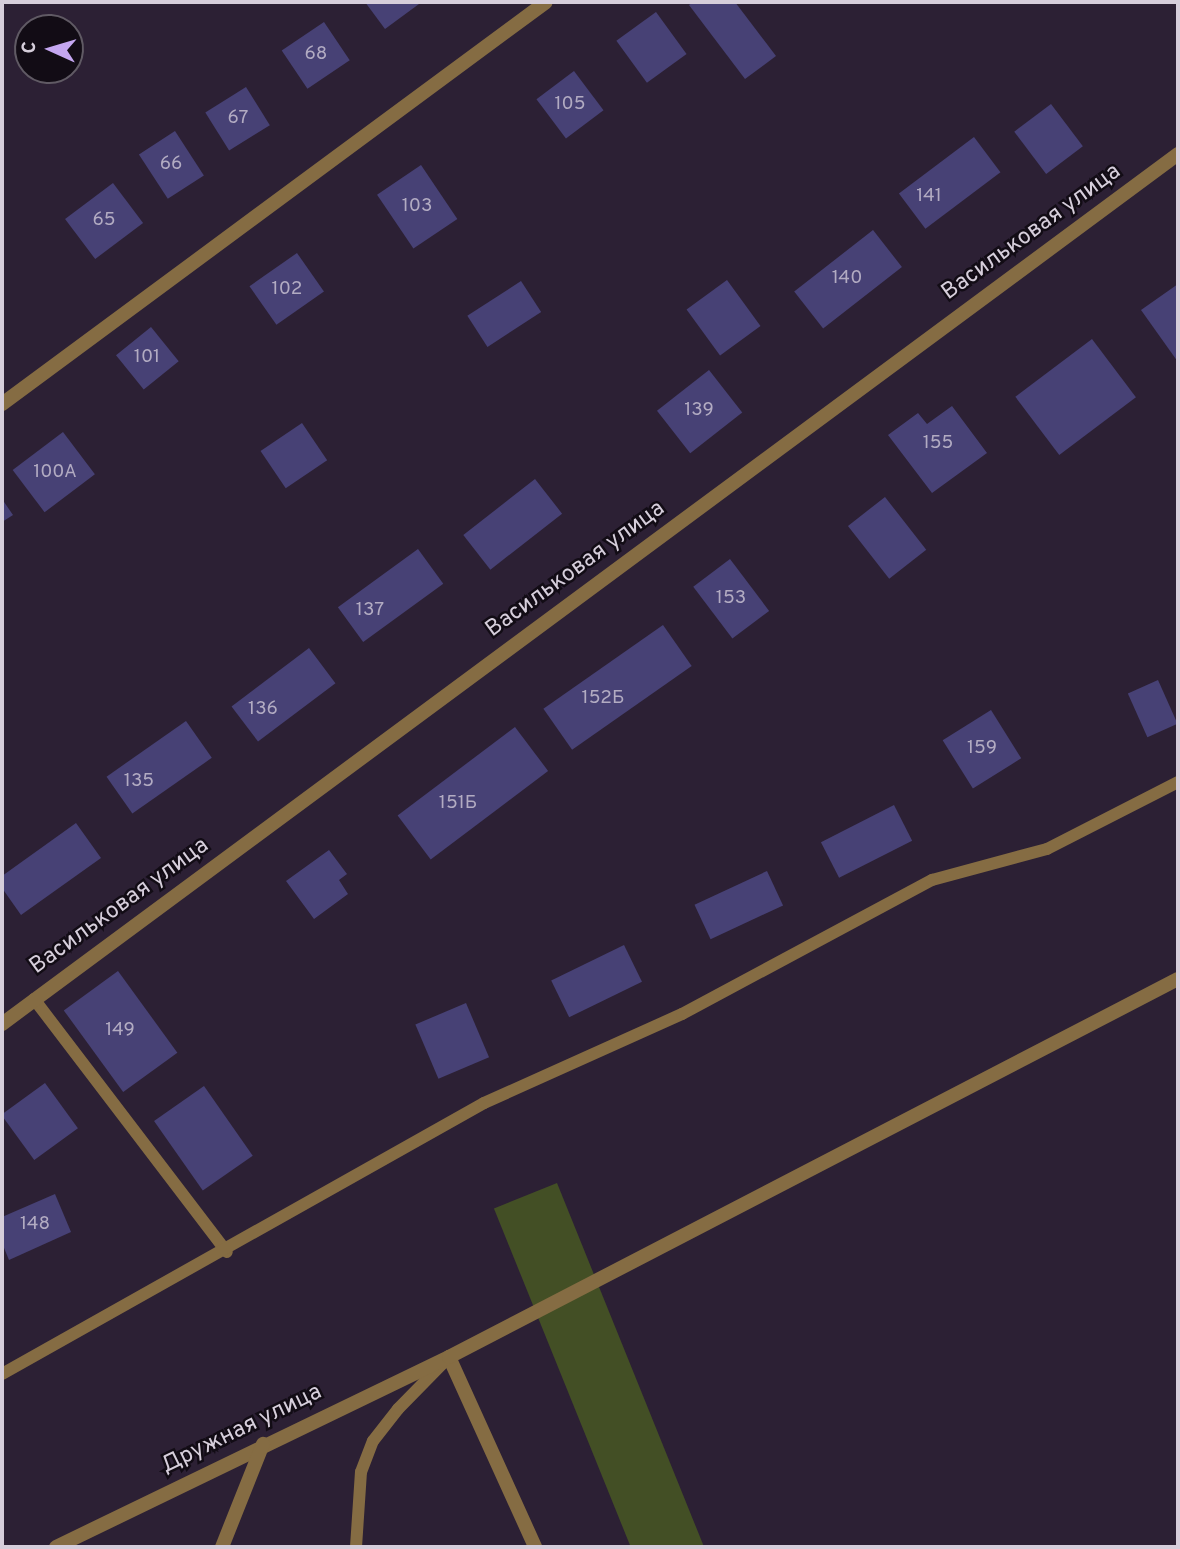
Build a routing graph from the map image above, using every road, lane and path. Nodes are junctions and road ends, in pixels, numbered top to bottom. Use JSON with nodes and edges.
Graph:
{"nodes":[{"id":1,"x":546,"y":2,"type":"edge"},
{"id":2,"x":1178,"y":154,"type":"edge"},
{"id":3,"x":2,"y":404,"type":"edge"},
{"id":4,"x":1178,"y":782,"type":"edge"},
{"id":5,"x":1178,"y":979,"type":"edge"},
{"id":6,"x":34,"y":999,"type":"junction"},
{"id":7,"x":2,"y":1024,"type":"edge"},
{"id":8,"x":227,"y":1252,"type":"junction"},
{"id":9,"x":449,"y":1357,"type":"junction"},
{"id":10,"x":2,"y":1374,"type":"edge"},
{"id":11,"x":263,"y":1444,"type":"junction"},
{"id":12,"x":56,"y":1547,"type":"edge"},
{"id":13,"x":222,"y":1547,"type":"edge"},
{"id":14,"x":356,"y":1547,"type":"edge"},
{"id":15,"x":535,"y":1547,"type":"edge"}],
"edges":[{"from":1,"to":3,"type":"street"},
{"from":2,"to":6,"type":"street","name":"Васильковая улица"},
{"from":4,"to":8,"type":"lane"},
{"from":5,"to":9,"type":"street","name":"Дружная улица"},
{"from":6,"to":7,"type":"street","name":"Васильковая улица"},
{"from":6,"to":8,"type":"lane"},
{"from":8,"to":10,"type":"lane"},
{"from":9,"to":11,"type":"street","name":"Дружная улица"},
{"from":9,"to":14,"type":"lane"},
{"from":9,"to":15,"type":"street"},
{"from":11,"to":12,"type":"street","name":"Дружная улица"},
{"from":11,"to":13,"type":"street"}]}
